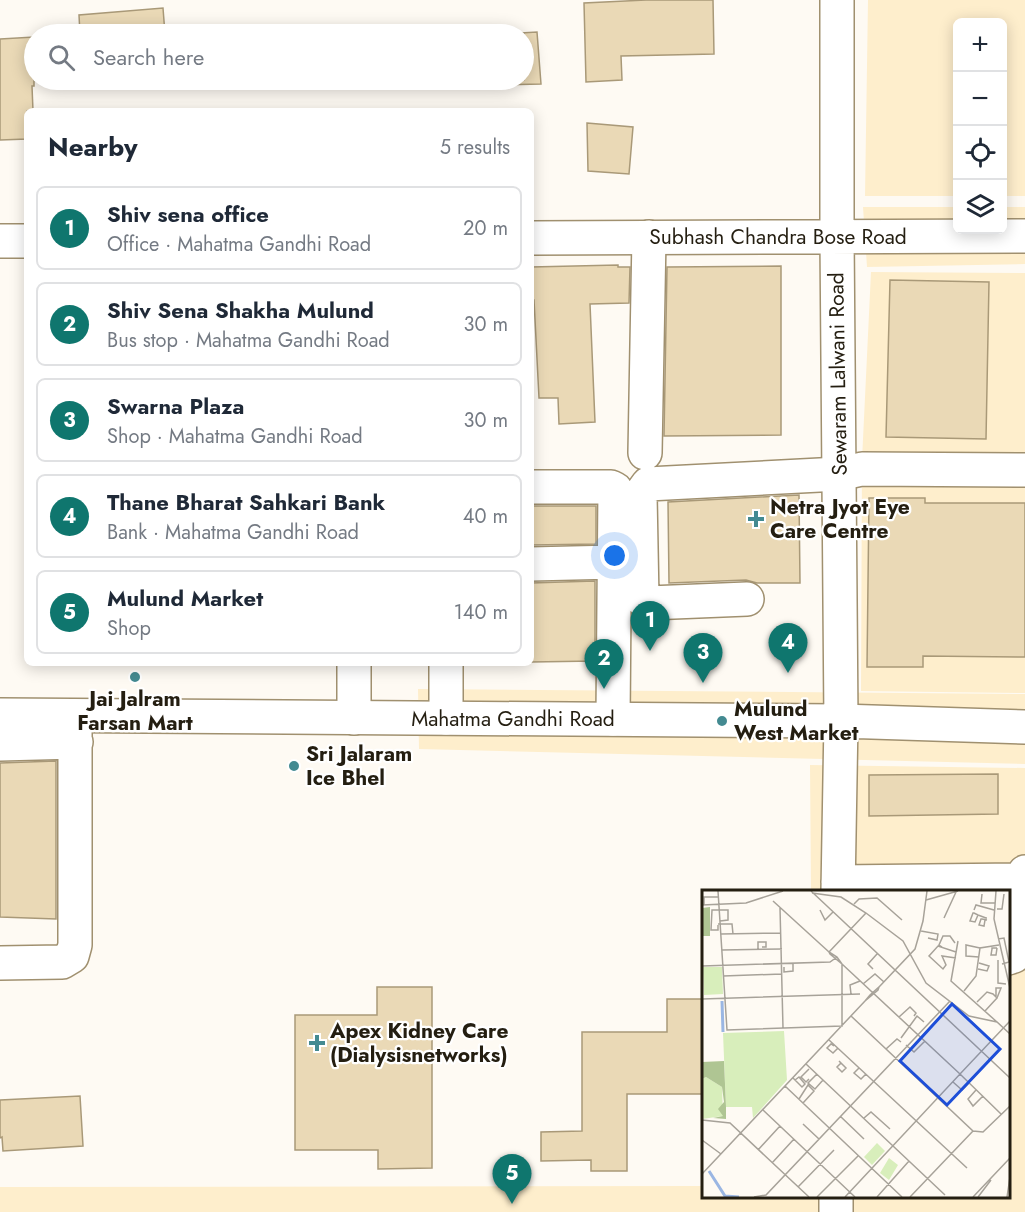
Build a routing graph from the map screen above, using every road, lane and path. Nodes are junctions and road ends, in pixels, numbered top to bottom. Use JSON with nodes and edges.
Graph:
{"nodes":[{"id":1,"x":837,"y":0,"type":"edge"},
{"id":2,"x":1025,"y":236,"type":"edge"},
{"id":3,"x":649,"y":237,"type":"junction"},
{"id":4,"x":837,"y":237,"type":"junction"},
{"id":5,"x":534,"y":238,"type":"edge"},
{"id":6,"x":0,"y":241,"type":"edge"},
{"id":7,"x":24,"y":241,"type":"edge"},
{"id":8,"x":645,"y":453,"type":"dead end"},
{"id":9,"x":700,"y":461,"type":"dead end"},
{"id":10,"x":839,"y":465,"type":"junction"},
{"id":11,"x":1025,"y":470,"type":"edge"},
{"id":12,"x":534,"y":487,"type":"edge"},
{"id":13,"x":615,"y":562,"type":"junction"},
{"id":14,"x":534,"y":564,"type":"edge"},
{"id":15,"x":747,"y":599,"type":"dead end"},
{"id":16,"x":354,"y":666,"type":"edge"},
{"id":17,"x":446,"y":666,"type":"edge"},
{"id":18,"x":0,"y":716,"type":"edge"},
{"id":19,"x":354,"y":718,"type":"junction"},
{"id":20,"x":446,"y":718,"type":"junction"},
{"id":21,"x":613,"y":719,"type":"junction"},
{"id":22,"x":841,"y":721,"type":"junction"},
{"id":23,"x":1025,"y":727,"type":"edge"},
{"id":24,"x":76,"y":729,"type":"junction"},
{"id":25,"x":0,"y":744,"type":"edge"},
{"id":26,"x":1025,"y":873,"type":"edge"},
{"id":27,"x":1024,"y":880,"type":"edge"},
{"id":28,"x":838,"y":887,"type":"edge"},
{"id":29,"x":1010,"y":957,"type":"edge"},
{"id":30,"x":0,"y":963,"type":"edge"}],
"edges":[{"from":1,"to":4,"type":"main road","name":"Sewaram Lalwani Road"},
{"from":2,"to":4,"type":"main road","name":"Subhash Chandra Bose Road"},
{"from":3,"to":4,"type":"main road","name":"Subhash Chandra Bose Road"},
{"from":3,"to":5,"type":"main road","name":"Subhash Chandra Bose Road"},
{"from":3,"to":8,"type":"main road"},
{"from":4,"to":10,"type":"main road","name":"Sewaram Lalwani Road"},
{"from":6,"to":7,"type":"main road"},
{"from":9,"to":10,"type":"main road"},
{"from":10,"to":11,"type":"main road"},
{"from":10,"to":15,"type":"main road"},
{"from":10,"to":22,"type":"main road","name":"Sewaram Lalwani Road"},
{"from":12,"to":13,"type":"main road"},
{"from":13,"to":14,"type":"main road"},
{"from":13,"to":21,"type":"main road"},
{"from":16,"to":19,"type":"main road"},
{"from":17,"to":20,"type":"main road"},
{"from":18,"to":24,"type":"main road","name":"Mahatma Gandhi Road"},
{"from":19,"to":20,"type":"main road","name":"Mahatma Gandhi Road"},
{"from":19,"to":24,"type":"main road","name":"Mahatma Gandhi Road"},
{"from":20,"to":21,"type":"main road","name":"Mahatma Gandhi Road"},
{"from":21,"to":22,"type":"main road","name":"Mahatma Gandhi Road"},
{"from":22,"to":23,"type":"main road","name":"Mahatma Gandhi Road"},
{"from":22,"to":28,"type":"main road","name":"Sewaram Lalwani Road"},
{"from":24,"to":25,"type":"main road"},
{"from":24,"to":30,"type":"main road"},
{"from":26,"to":27,"type":"main road"},
{"from":27,"to":28,"type":"main road"},
{"from":27,"to":29,"type":"main road"}]}
